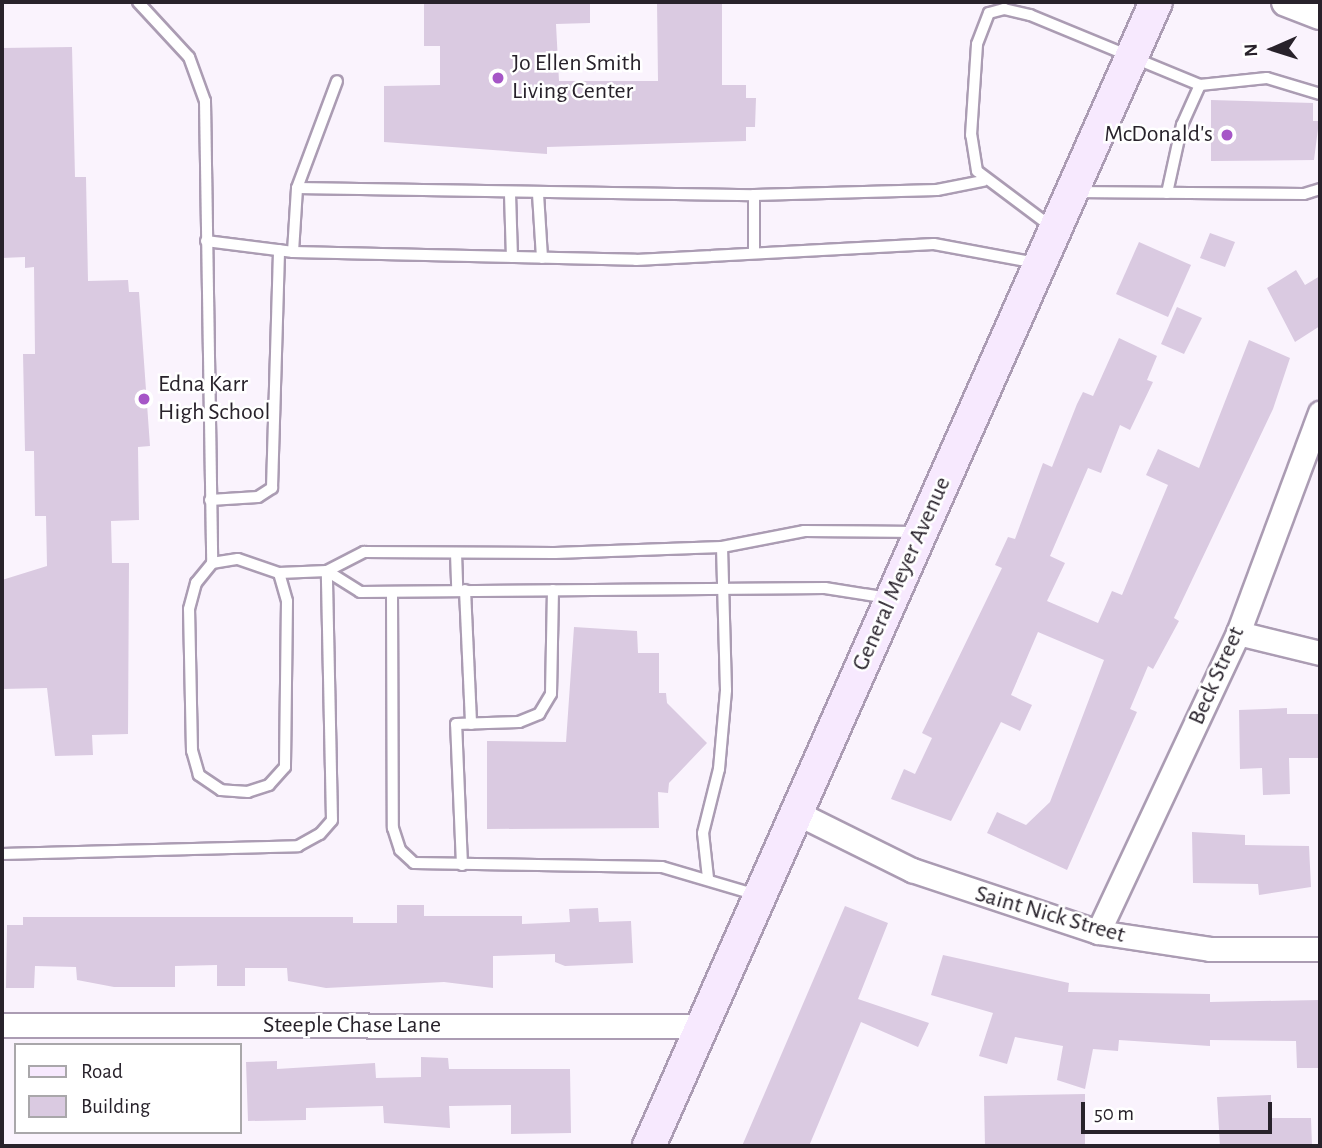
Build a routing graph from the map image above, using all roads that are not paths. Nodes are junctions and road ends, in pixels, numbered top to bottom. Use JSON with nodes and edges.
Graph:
{"nodes":[{"id":1,"x":138,"y":2,"type":"edge"},
{"id":2,"x":1156,"y":2,"type":"edge"},
{"id":3,"x":1286,"y":2,"type":"edge"},
{"id":4,"x":1320,"y":15,"type":"edge"},
{"id":5,"x":1131,"y":58,"type":"junction"},
{"id":6,"x":337,"y":81,"type":"dead end"},
{"id":7,"x":1200,"y":85,"type":"junction"},
{"id":8,"x":1320,"y":94,"type":"edge"},
{"id":9,"x":983,"y":181,"type":"junction"},
{"id":10,"x":297,"y":188,"type":"junction"},
{"id":11,"x":1320,"y":189,"type":"edge"},
{"id":12,"x":1072,"y":192,"type":"junction"},
{"id":13,"x":1167,"y":193,"type":"junction"},
{"id":14,"x":510,"y":194,"type":"junction"},
{"id":15,"x":538,"y":194,"type":"junction"},
{"id":16,"x":754,"y":195,"type":"junction"},
{"id":17,"x":1055,"y":230,"type":"junction"},
{"id":18,"x":206,"y":241,"type":"junction"},
{"id":19,"x":279,"y":250,"type":"junction"},
{"id":20,"x":293,"y":252,"type":"junction"},
{"id":21,"x":754,"y":253,"type":"junction"},
{"id":22,"x":512,"y":257,"type":"junction"},
{"id":23,"x":542,"y":258,"type":"junction"},
{"id":24,"x":1040,"y":264,"type":"junction"},
{"id":25,"x":1320,"y":413,"type":"edge"},
{"id":26,"x":211,"y":500,"type":"junction"},
{"id":27,"x":920,"y":532,"type":"junction"},
{"id":28,"x":722,"y":547,"type":"junction"},
{"id":29,"x":456,"y":553,"type":"junction"},
{"id":30,"x":212,"y":563,"type":"junction"},
{"id":31,"x":327,"y":571,"type":"junction"},
{"id":32,"x":279,"y":573,"type":"junction"},
{"id":33,"x":726,"y":587,"type":"junction"},
{"id":34,"x":461,"y":590,"type":"junction"},
{"id":35,"x":554,"y":590,"type":"junction"},
{"id":36,"x":392,"y":592,"type":"junction"},
{"id":37,"x":891,"y":598,"type":"junction"},
{"id":38,"x":1238,"y":633,"type":"junction"},
{"id":39,"x":1320,"y":653,"type":"edge"},
{"id":40,"x":471,"y":724,"type":"junction"},
{"id":41,"x":796,"y":812,"type":"junction"},
{"id":42,"x":2,"y":854,"type":"edge"},
{"id":43,"x":462,"y":865,"type":"junction"},
{"id":44,"x":708,"y":878,"type":"junction"},
{"id":45,"x":759,"y":895,"type":"junction"},
{"id":46,"x":1098,"y":932,"type":"junction"},
{"id":47,"x":1320,"y":949,"type":"edge"},
{"id":48,"x":2,"y":1025,"type":"edge"},
{"id":49,"x":702,"y":1026,"type":"junction"},
{"id":50,"x":649,"y":1146,"type":"edge"}],
"edges":[{"from":1,"to":18,"type":"lane"},
{"from":2,"to":5,"type":"main road","name":"General Meyer Avenue"},
{"from":3,"to":4,"type":"street"},
{"from":5,"to":7,"type":"lane"},
{"from":5,"to":9,"type":"lane"},
{"from":5,"to":12,"type":"main road","name":"General Meyer Avenue"},
{"from":6,"to":10,"type":"lane"},
{"from":7,"to":8,"type":"lane"},
{"from":7,"to":13,"type":"lane"},
{"from":9,"to":16,"type":"lane"},
{"from":9,"to":17,"type":"lane"},
{"from":10,"to":14,"type":"lane"},
{"from":10,"to":20,"type":"lane"},
{"from":11,"to":13,"type":"lane"},
{"from":12,"to":13,"type":"lane"},
{"from":12,"to":17,"type":"main road","name":"General Meyer Avenue"},
{"from":14,"to":15,"type":"lane"},
{"from":14,"to":22,"type":"lane"},
{"from":15,"to":16,"type":"lane"},
{"from":15,"to":23,"type":"lane"},
{"from":16,"to":21,"type":"lane"},
{"from":17,"to":24,"type":"main road","name":"General Meyer Avenue"},
{"from":18,"to":19,"type":"lane"},
{"from":18,"to":26,"type":"lane"},
{"from":19,"to":20,"type":"lane"},
{"from":19,"to":26,"type":"lane"},
{"from":20,"to":22,"type":"lane"},
{"from":21,"to":23,"type":"lane"},
{"from":21,"to":24,"type":"lane"},
{"from":22,"to":23,"type":"lane"},
{"from":24,"to":27,"type":"main road","name":"General Meyer Avenue"},
{"from":25,"to":38,"type":"street","name":"Beck Street"},
{"from":26,"to":30,"type":"lane"},
{"from":27,"to":28,"type":"lane"},
{"from":27,"to":37,"type":"main road","name":"General Meyer Avenue"},
{"from":28,"to":29,"type":"lane"},
{"from":28,"to":33,"type":"lane"},
{"from":29,"to":31,"type":"lane"},
{"from":29,"to":34,"type":"lane"},
{"from":30,"to":32,"type":"lane"},
{"from":30,"to":32,"type":"lane"},
{"from":31,"to":32,"type":"lane"},
{"from":31,"to":36,"type":"lane"},
{"from":31,"to":42,"type":"lane"},
{"from":33,"to":35,"type":"lane"},
{"from":33,"to":37,"type":"lane"},
{"from":33,"to":44,"type":"lane"},
{"from":34,"to":35,"type":"lane"},
{"from":34,"to":36,"type":"lane"},
{"from":34,"to":40,"type":"lane"},
{"from":35,"to":40,"type":"lane"},
{"from":36,"to":43,"type":"lane"},
{"from":37,"to":41,"type":"main road","name":"General Meyer Avenue"},
{"from":38,"to":39,"type":"street"},
{"from":38,"to":46,"type":"street","name":"Beck Street"},
{"from":40,"to":43,"type":"lane"},
{"from":41,"to":45,"type":"main road","name":"General Meyer Avenue"},
{"from":41,"to":46,"type":"street","name":"Saint Nick Street"},
{"from":43,"to":44,"type":"lane"},
{"from":44,"to":45,"type":"lane"},
{"from":45,"to":49,"type":"main road","name":"General Meyer Avenue"},
{"from":46,"to":47,"type":"street","name":"Saint Nick Street"},
{"from":48,"to":49,"type":"street","name":"Steeple Chase Lane"},
{"from":49,"to":50,"type":"main road","name":"General Meyer Avenue"}]}
